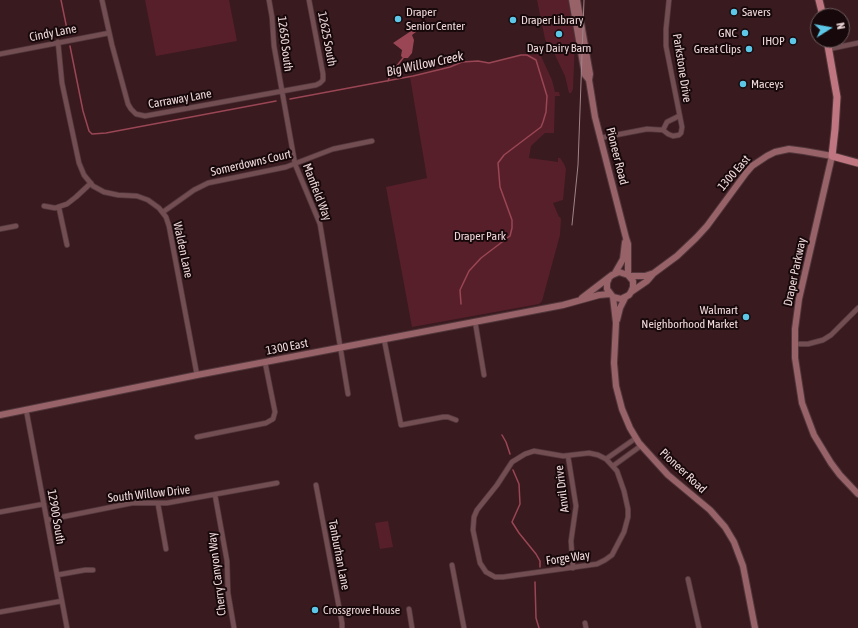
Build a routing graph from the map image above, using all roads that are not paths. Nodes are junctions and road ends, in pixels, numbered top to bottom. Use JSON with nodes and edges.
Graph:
{"nodes":[{"id":1,"x":102,"y":0,"type":"edge"},
{"id":2,"x":269,"y":0,"type":"edge"},
{"id":3,"x":309,"y":0,"type":"edge"},
{"id":4,"x":572,"y":0,"type":"edge"},
{"id":5,"x":577,"y":0,"type":"edge"},
{"id":6,"x":669,"y":0,"type":"edge"},
{"id":7,"x":109,"y":33,"type":"junction"},
{"id":8,"x":58,"y":42,"type":"junction"},
{"id":9,"x":858,"y":43,"type":"edge"},
{"id":10,"x":829,"y":49,"type":"joint"},
{"id":11,"x":0,"y":54,"type":"edge"},
{"id":12,"x":588,"y":80,"type":"junction"},
{"id":13,"x":322,"y":81,"type":"joint"},
{"id":14,"x":281,"y":91,"type":"junction"},
{"id":15,"x":679,"y":116,"type":"junction"},
{"id":16,"x":663,"y":130,"type":"junction"},
{"id":17,"x":600,"y":138,"type":"junction"},
{"id":18,"x":372,"y":141,"type":"dead end"},
{"id":19,"x":832,"y":156,"type":"junction"},
{"id":20,"x":858,"y":163,"type":"edge"},
{"id":21,"x":295,"y":164,"type":"junction"},
{"id":22,"x":91,"y":183,"type":"junction"},
{"id":23,"x":44,"y":206,"type":"dead end"},
{"id":24,"x":59,"y":208,"type":"junction"},
{"id":25,"x":163,"y":212,"type":"junction"},
{"id":26,"x":16,"y":226,"type":"dead end"},
{"id":27,"x":0,"y":229,"type":"edge"},
{"id":28,"x":626,"y":238,"type":"junction"},
{"id":29,"x":67,"y":245,"type":"dead end"},
{"id":30,"x":615,"y":273,"type":"junction"},
{"id":31,"x":654,"y":273,"type":"junction"},
{"id":32,"x":629,"y":275,"type":"junction"},
{"id":33,"x":609,"y":278,"type":"junction"},
{"id":34,"x":631,"y":292,"type":"junction"},
{"id":35,"x":611,"y":295,"type":"junction"},
{"id":36,"x":625,"y":298,"type":"junction"},
{"id":37,"x":578,"y":302,"type":"junction"},
{"id":38,"x":858,"y":308,"type":"edge"},
{"id":39,"x":475,"y":321,"type":"junction"},
{"id":40,"x":616,"y":323,"type":"junction"},
{"id":41,"x":384,"y":339,"type":"junction"},
{"id":42,"x":794,"y":344,"type":"junction"},
{"id":43,"x":340,"y":348,"type":"junction"},
{"id":44,"x":265,"y":362,"type":"junction"},
{"id":45,"x":197,"y":375,"type":"junction"},
{"id":46,"x":484,"y":375,"type":"dead end"},
{"id":47,"x":348,"y":394,"type":"dead end"},
{"id":48,"x":26,"y":409,"type":"junction"},
{"id":49,"x":0,"y":415,"type":"edge"},
{"id":50,"x":456,"y":420,"type":"dead end"},
{"id":51,"x":197,"y":437,"type":"dead end"},
{"id":52,"x":636,"y":438,"type":"junction"},
{"id":53,"x":642,"y":445,"type":"junction"},
{"id":54,"x":568,"y":456,"type":"junction"},
{"id":55,"x":606,"y":459,"type":"junction"},
{"id":56,"x":613,"y":466,"type":"junction"},
{"id":57,"x":277,"y":484,"type":"dead end"},
{"id":58,"x":316,"y":485,"type":"dead end"},
{"id":59,"x":858,"y":494,"type":"edge"},
{"id":60,"x":215,"y":495,"type":"junction"},
{"id":61,"x":44,"y":504,"type":"junction"},
{"id":62,"x":158,"y":504,"type":"junction"},
{"id":63,"x":0,"y":512,"type":"edge"},
{"id":64,"x":47,"y":520,"type":"junction"},
{"id":65,"x":166,"y":549,"type":"dead end"},
{"id":66,"x":452,"y":565,"type":"dead end"},
{"id":67,"x":573,"y":568,"type":"junction"},
{"id":68,"x":93,"y":570,"type":"dead end"},
{"id":69,"x":57,"y":575,"type":"junction"},
{"id":70,"x":688,"y":579,"type":"dead end"},
{"id":71,"x":62,"y":601,"type":"junction"},
{"id":72,"x":409,"y":609,"type":"dead end"},
{"id":73,"x":0,"y":612,"type":"edge"},
{"id":74,"x":67,"y":628,"type":"edge"},
{"id":75,"x":234,"y":628,"type":"edge"},
{"id":76,"x":342,"y":628,"type":"edge"},
{"id":77,"x":412,"y":628,"type":"edge"},
{"id":78,"x":464,"y":628,"type":"edge"},
{"id":79,"x":699,"y":628,"type":"edge"},
{"id":80,"x":755,"y":628,"type":"edge"}],
"edges":[{"from":1,"to":7,"type":"street","name":"Carraway Lane"},
{"from":2,"to":14,"type":"street","name":"12650 South"},
{"from":3,"to":13,"type":"street","name":"12625 South"},
{"from":4,"to":12,"type":"main road","name":"Pioneer Road"},
{"from":5,"to":12,"type":"main road","name":"Pioneer Road"},
{"from":6,"to":15,"type":"street","name":"Parkstone Drive"},
{"from":7,"to":8,"type":"street","name":"Cindy Lane"},
{"from":7,"to":14,"type":"street","name":"Carraway Lane"},
{"from":8,"to":11,"type":"street","name":"Cindy Lane"},
{"from":8,"to":22,"type":"street","name":"Walden Lane"},
{"from":9,"to":10,"type":"street"},
{"from":10,"to":19,"type":"main road","name":"Draper Parkway"},
{"from":12,"to":17,"type":"main road","name":"Pioneer Road"},
{"from":13,"to":14,"type":"street","name":"Carraway Lane"},
{"from":14,"to":21,"type":"street","name":"Manfield Way"},
{"from":15,"to":16,"type":"street","name":"Parkstone Drive"},
{"from":15,"to":16,"type":"street"},
{"from":16,"to":17,"type":"street"},
{"from":17,"to":28,"type":"main road","name":"Pioneer Road"},
{"from":18,"to":21,"type":"street","name":"Somerdowns Court"},
{"from":19,"to":20,"type":"main road","name":"1300 East"},
{"from":19,"to":31,"type":"main road","name":"1300 East"},
{"from":19,"to":42,"type":"main road","name":"Draper Parkway"},
{"from":21,"to":25,"type":"street","name":"Somerdowns Court"},
{"from":21,"to":43,"type":"street","name":"Manfield Way"},
{"from":22,"to":24,"type":"street"},
{"from":22,"to":25,"type":"street","name":"Walden Lane"},
{"from":23,"to":24,"type":"street"},
{"from":24,"to":29,"type":"street"},
{"from":25,"to":45,"type":"street","name":"Walden Lane"},
{"from":26,"to":27,"type":"street"},
{"from":28,"to":30,"type":"main road","name":"Pioneer Road"},
{"from":28,"to":32,"type":"main road","name":"Pioneer Road"},
{"from":30,"to":32,"type":"main road"},
{"from":30,"to":33,"type":"main road"},
{"from":31,"to":32,"type":"main road","name":"1300 East"},
{"from":31,"to":34,"type":"main road","name":"1300 East"},
{"from":32,"to":34,"type":"main road"},
{"from":33,"to":35,"type":"main road"},
{"from":33,"to":37,"type":"main road","name":"1300 East"},
{"from":34,"to":36,"type":"main road"},
{"from":35,"to":36,"type":"main road"},
{"from":35,"to":37,"type":"main road","name":"1300 East"},
{"from":35,"to":40,"type":"main road","name":"Pioneer Road"},
{"from":36,"to":40,"type":"main road","name":"Pioneer Road"},
{"from":37,"to":39,"type":"main road","name":"1300 East"},
{"from":38,"to":42,"type":"street"},
{"from":39,"to":41,"type":"main road","name":"1300 East"},
{"from":39,"to":46,"type":"street"},
{"from":40,"to":52,"type":"main road","name":"Pioneer Road"},
{"from":41,"to":43,"type":"main road","name":"1300 East"},
{"from":41,"to":50,"type":"street"},
{"from":42,"to":59,"type":"main road","name":"Draper Parkway"},
{"from":43,"to":44,"type":"main road","name":"1300 East"},
{"from":43,"to":47,"type":"street","name":"Manfield Way"},
{"from":44,"to":45,"type":"main road","name":"1300 East"},
{"from":44,"to":51,"type":"street"},
{"from":45,"to":48,"type":"main road","name":"1300 East"},
{"from":48,"to":49,"type":"main road","name":"1300 East"},
{"from":48,"to":61,"type":"street","name":"12900 South"},
{"from":52,"to":53,"type":"main road","name":"Pioneer Road"},
{"from":52,"to":55,"type":"street"},
{"from":53,"to":56,"type":"street"},
{"from":53,"to":80,"type":"main road","name":"Pioneer Road"},
{"from":54,"to":55,"type":"street"},
{"from":54,"to":67,"type":"street","name":"Anvil Drive"},
{"from":54,"to":67,"type":"street","name":"Forge Way"},
{"from":55,"to":56,"type":"street","name":"Forge Way"},
{"from":56,"to":67,"type":"street","name":"Forge Way"},
{"from":57,"to":60,"type":"street","name":"South Willow Drive"},
{"from":58,"to":76,"type":"street","name":"Tanburhan Lane"},
{"from":60,"to":62,"type":"street","name":"South Willow Drive"},
{"from":60,"to":75,"type":"street","name":"Cherry Canyon Way"},
{"from":61,"to":63,"type":"street"},
{"from":61,"to":64,"type":"street","name":"12900 South"},
{"from":62,"to":64,"type":"street","name":"South Willow Drive"},
{"from":62,"to":65,"type":"street"},
{"from":64,"to":69,"type":"street","name":"12900 South"},
{"from":66,"to":78,"type":"street"},
{"from":68,"to":69,"type":"street"},
{"from":69,"to":71,"type":"street","name":"12900 South"},
{"from":70,"to":79,"type":"street"},
{"from":71,"to":73,"type":"street"},
{"from":71,"to":74,"type":"street","name":"12900 South"},
{"from":72,"to":77,"type":"street"}]}
